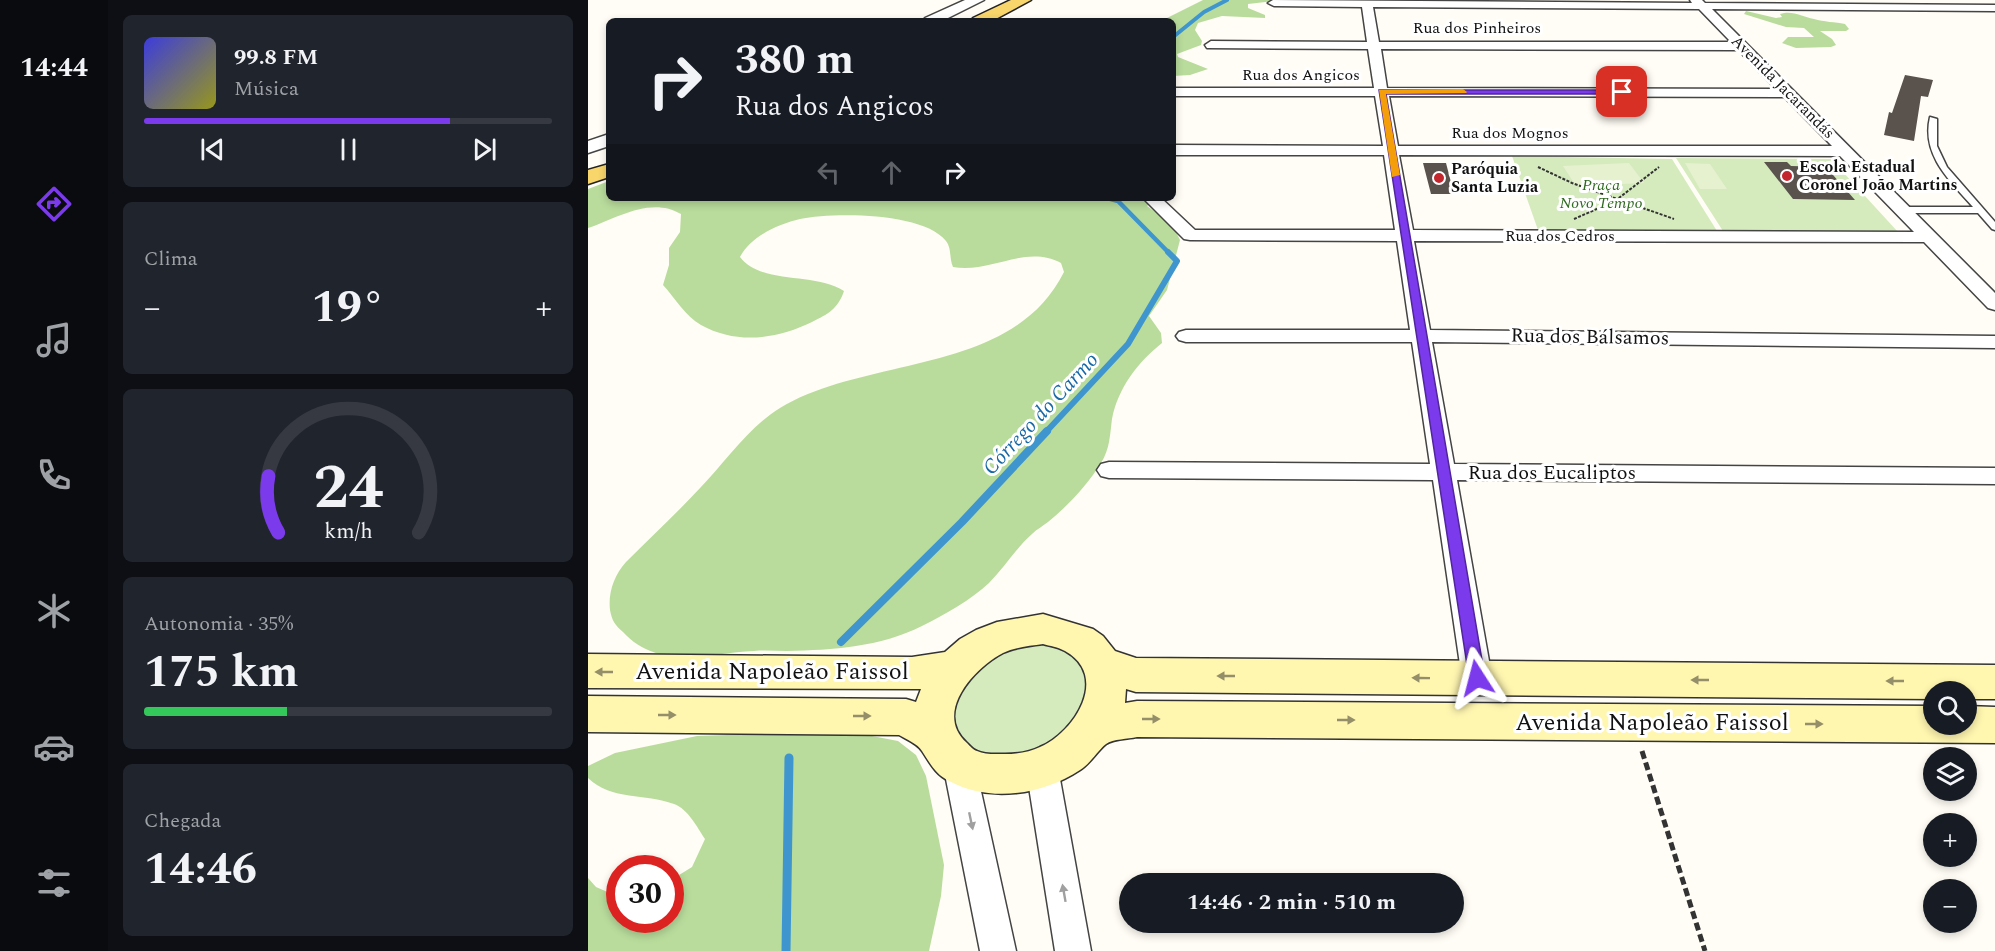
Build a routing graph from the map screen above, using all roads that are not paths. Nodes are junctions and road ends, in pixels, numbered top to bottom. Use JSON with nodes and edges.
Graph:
{"nodes":[{"id":1,"x":977,"y":0,"type":"edge"},
{"id":2,"x":1023,"y":0,"type":"edge"},
{"id":3,"x":1941,"y":0,"type":"edge"},
{"id":4,"x":1274,"y":3,"type":"dead end"},
{"id":5,"x":1699,"y":3,"type":"edge"},
{"id":6,"x":1367,"y":4,"type":"junction"},
{"id":7,"x":1952,"y":8,"type":"junction"},
{"id":8,"x":1995,"y":8,"type":"edge"},
{"id":9,"x":937,"y":18,"type":"edge"},
{"id":10,"x":985,"y":18,"type":"edge"},
{"id":11,"x":1211,"y":45,"type":"dead end"},
{"id":12,"x":1374,"y":45,"type":"junction"},
{"id":13,"x":1742,"y":46,"type":"junction"},
{"id":14,"x":1382,"y":91,"type":"junction"},
{"id":15,"x":1176,"y":92,"type":"edge"},
{"id":16,"x":1789,"y":93,"type":"junction"},
{"id":17,"x":1933,"y":119,"type":"dead end"},
{"id":18,"x":606,"y":141,"type":"edge"},
{"id":19,"x":588,"y":147,"type":"edge"},
{"id":20,"x":1176,"y":150,"type":"edge"},
{"id":21,"x":1391,"y":151,"type":"junction"},
{"id":22,"x":1847,"y":151,"type":"junction"},
{"id":23,"x":606,"y":165,"type":"edge"},
{"id":24,"x":588,"y":170,"type":"edge"},
{"id":25,"x":606,"y":171,"type":"edge"},
{"id":26,"x":588,"y":177,"type":"edge"},
{"id":27,"x":1154,"y":201,"type":"edge"},
{"id":28,"x":1904,"y":210,"type":"junction"},
{"id":29,"x":1980,"y":210,"type":"junction"},
{"id":30,"x":1995,"y":226,"type":"edge"},
{"id":31,"x":1405,"y":236,"type":"junction"},
{"id":32,"x":1930,"y":237,"type":"junction"},
{"id":33,"x":1995,"y":304,"type":"edge"},
{"id":34,"x":1186,"y":336,"type":"dead end"},
{"id":35,"x":1421,"y":336,"type":"junction"},
{"id":36,"x":1995,"y":342,"type":"edge"},
{"id":37,"x":1109,"y":470,"type":"dead end"},
{"id":38,"x":1444,"y":472,"type":"junction"},
{"id":39,"x":1995,"y":476,"type":"edge"},
{"id":40,"x":1102,"y":664,"type":"junction"},
{"id":41,"x":956,"y":667,"type":"junction"},
{"id":42,"x":588,"y":671,"type":"edge"},
{"id":43,"x":1477,"y":678,"type":"junction"},
{"id":44,"x":1995,"y":682,"type":"edge"},
{"id":45,"x":588,"y":714,"type":"edge"},
{"id":46,"x":1995,"y":726,"type":"edge"},
{"id":47,"x":1093,"y":728,"type":"junction"},
{"id":48,"x":948,"y":750,"type":"junction"},
{"id":49,"x":1042,"y":768,"type":"junction"},
{"id":50,"x":998,"y":951,"type":"edge"},
{"id":51,"x":1073,"y":951,"type":"edge"}],
"edges":[{"from":1,"to":9,"type":"street"},
{"from":2,"to":10,"type":"main road"},
{"from":3,"to":7,"type":"street"},
{"from":4,"to":6,"type":"street"},
{"from":5,"to":6,"type":"street"},
{"from":5,"to":7,"type":"street"},
{"from":5,"to":13,"type":"street","name":"Avenida Jacarandás"},
{"from":6,"to":12,"type":"street"},
{"from":7,"to":8,"type":"street"},
{"from":11,"to":12,"type":"street","name":"Rua dos Pinheiros"},
{"from":12,"to":13,"type":"street","name":"Rua dos Pinheiros"},
{"from":12,"to":14,"type":"street"},
{"from":13,"to":16,"type":"street","name":"Avenida Jacarandás"},
{"from":14,"to":15,"type":"street","name":"Rua dos Angicos"},
{"from":14,"to":16,"type":"street","name":"Rua dos Angicos"},
{"from":14,"to":21,"type":"street"},
{"from":16,"to":22,"type":"street","name":"Avenida Jacarandás"},
{"from":17,"to":29,"type":"lane"},
{"from":18,"to":19,"type":"street"},
{"from":20,"to":21,"type":"street","name":"Rua dos Mognos"},
{"from":21,"to":22,"type":"street","name":"Rua dos Mognos"},
{"from":21,"to":31,"type":"street"},
{"from":22,"to":28,"type":"street","name":"Avenida Jacarandás"},
{"from":23,"to":24,"type":"main road"},
{"from":25,"to":26,"type":"main road"},
{"from":27,"to":31,"type":"street","name":"Rua dos Cedros"},
{"from":28,"to":29,"type":"lane"},
{"from":28,"to":32,"type":"street","name":"Avenida Jacarandás"},
{"from":29,"to":30,"type":"lane"},
{"from":31,"to":32,"type":"street","name":"Rua dos Cedros"},
{"from":31,"to":35,"type":"street"},
{"from":32,"to":33,"type":"street","name":"Avenida Jacarandás"},
{"from":34,"to":35,"type":"street","name":"Rua dos Bálsamos"},
{"from":35,"to":36,"type":"street","name":"Rua dos Bálsamos"},
{"from":35,"to":38,"type":"street"},
{"from":37,"to":38,"type":"street","name":"Rua dos Eucaliptos"},
{"from":38,"to":39,"type":"street","name":"Rua dos Eucaliptos"},
{"from":38,"to":43,"type":"street"},
{"from":40,"to":41,"type":"main road","name":"Avenida Napoleão Faissol"},
{"from":43,"to":40,"type":"main road","name":"Avenida Napoleão Faissol","one_way":true},
{"from":40,"to":47,"type":"main road","name":"Avenida Napoleão Faissol"},
{"from":41,"to":42,"type":"main road","name":"Avenida Napoleão Faissol","one_way":true},
{"from":41,"to":48,"type":"main road","name":"Avenida Napoleão Faissol"},
{"from":44,"to":43,"type":"main road","name":"Avenida Napoleão Faissol","one_way":true},
{"from":45,"to":48,"type":"main road","name":"Avenida Napoleão Faissol","one_way":true},
{"from":47,"to":46,"type":"main road","name":"Avenida Napoleão Faissol","one_way":true},
{"from":47,"to":49,"type":"main road","name":"Avenida Napoleão Faissol"},
{"from":48,"to":49,"type":"main road","name":"Avenida Napoleão Faissol"},
{"from":48,"to":50,"type":"street","one_way":true},
{"from":51,"to":49,"type":"street","one_way":true}]}
